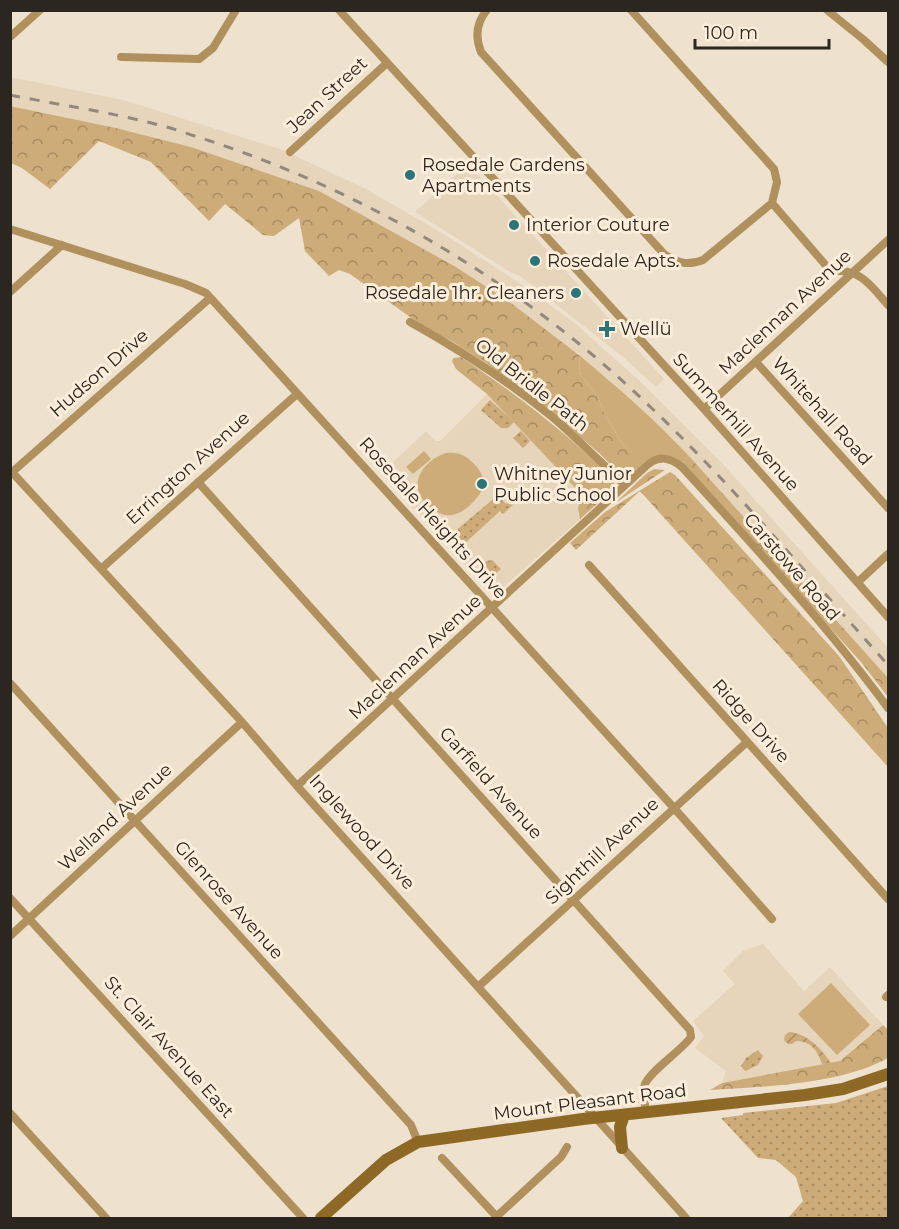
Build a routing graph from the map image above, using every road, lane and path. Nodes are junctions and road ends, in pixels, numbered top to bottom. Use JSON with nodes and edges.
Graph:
{"nodes":[{"id":1,"x":40,"y":10,"type":"edge"},
{"id":2,"x":236,"y":10,"type":"edge"},
{"id":3,"x":339,"y":10,"type":"edge"},
{"id":4,"x":486,"y":10,"type":"edge"},
{"id":5,"x":631,"y":10,"type":"edge"},
{"id":6,"x":827,"y":10,"type":"edge"},
{"id":7,"x":10,"y":37,"type":"edge"},
{"id":8,"x":121,"y":57,"type":"dead end"},
{"id":9,"x":888,"y":62,"type":"edge"},
{"id":10,"x":387,"y":63,"type":"junction"},
{"id":11,"x":290,"y":152,"type":"dead end"},
{"id":12,"x":772,"y":203,"type":"junction"},
{"id":13,"x":10,"y":229,"type":"edge"},
{"id":14,"x":888,"y":240,"type":"edge"},
{"id":15,"x":62,"y":245,"type":"junction"},
{"id":16,"x":852,"y":273,"type":"junction"},
{"id":17,"x":10,"y":292,"type":"edge"},
{"id":18,"x":210,"y":298,"type":"junction"},
{"id":19,"x":888,"y":305,"type":"edge"},
{"id":20,"x":410,"y":322,"type":"dead end"},
{"id":21,"x":756,"y":362,"type":"junction"},
{"id":22,"x":297,"y":394,"type":"junction"},
{"id":23,"x":704,"y":410,"type":"junction"},
{"id":24,"x":662,"y":458,"type":"joint"},
{"id":25,"x":11,"y":472,"type":"edge"},
{"id":26,"x":198,"y":482,"type":"junction"},
{"id":27,"x":625,"y":485,"type":"junction"},
{"id":28,"x":888,"y":508,"type":"edge"},
{"id":29,"x":888,"y":554,"type":"edge"},
{"id":30,"x":588,"y":566,"type":"dead end"},
{"id":31,"x":102,"y":568,"type":"junction"},
{"id":32,"x":858,"y":582,"type":"junction"},
{"id":33,"x":493,"y":608,"type":"junction"},
{"id":34,"x":888,"y":617,"type":"edge"},
{"id":35,"x":10,"y":683,"type":"edge"},
{"id":36,"x":394,"y":699,"type":"junction"},
{"id":37,"x":888,"y":708,"type":"edge"},
{"id":38,"x":242,"y":722,"type":"junction"},
{"id":39,"x":747,"y":742,"type":"junction"},
{"id":40,"x":297,"y":786,"type":"junction"},
{"id":41,"x":674,"y":808,"type":"junction"},
{"id":42,"x":135,"y":821,"type":"junction"},
{"id":43,"x":10,"y":898,"type":"edge"},
{"id":44,"x":888,"y":899,"type":"edge"},
{"id":45,"x":573,"y":900,"type":"junction"},
{"id":46,"x":772,"y":919,"type":"dead end"},
{"id":47,"x":30,"y":920,"type":"junction"},
{"id":48,"x":10,"y":936,"type":"edge"},
{"id":49,"x":479,"y":986,"type":"junction"},
{"id":50,"x":888,"y":1074,"type":"edge"},
{"id":51,"x":646,"y":1112,"type":"junction"},
{"id":52,"x":10,"y":1113,"type":"edge"},
{"id":53,"x":624,"y":1115,"type":"junction"},
{"id":54,"x":595,"y":1118,"type":"junction"},
{"id":55,"x":418,"y":1142,"type":"junction"},
{"id":56,"x":567,"y":1147,"type":"dead end"},
{"id":57,"x":622,"y":1148,"type":"junction"},
{"id":58,"x":442,"y":1158,"type":"dead end"},
{"id":59,"x":106,"y":1218,"type":"edge"},
{"id":60,"x":303,"y":1218,"type":"edge"},
{"id":61,"x":321,"y":1218,"type":"edge"},
{"id":62,"x":496,"y":1218,"type":"edge"},
{"id":63,"x":686,"y":1218,"type":"edge"}],
"edges":[{"from":1,"to":7,"type":"street"},
{"from":2,"to":8,"type":"street"},
{"from":3,"to":10,"type":"street","name":"Summerhill Avenue"},
{"from":4,"to":12,"type":"street"},
{"from":5,"to":12,"type":"street"},
{"from":6,"to":9,"type":"street"},
{"from":10,"to":11,"type":"street","name":"Jean Street"},
{"from":10,"to":23,"type":"street","name":"Summerhill Avenue"},
{"from":12,"to":16,"type":"street"},
{"from":13,"to":15,"type":"street","name":"Rosedale Heights Drive"},
{"from":14,"to":16,"type":"street","name":"Maclennan Avenue"},
{"from":15,"to":17,"type":"street"},
{"from":15,"to":18,"type":"street","name":"Rosedale Heights Drive"},
{"from":16,"to":19,"type":"street"},
{"from":16,"to":21,"type":"street","name":"Maclennan Avenue"},
{"from":18,"to":22,"type":"street","name":"Rosedale Heights Drive"},
{"from":18,"to":25,"type":"street","name":"Hudson Drive"},
{"from":20,"to":27,"type":"street","name":"Old Bridle Path"},
{"from":21,"to":23,"type":"street","name":"Maclennan Avenue"},
{"from":21,"to":28,"type":"street","name":"Whitehall Road"},
{"from":22,"to":26,"type":"street","name":"Errington Avenue"},
{"from":22,"to":33,"type":"street","name":"Rosedale Heights Drive"},
{"from":23,"to":32,"type":"street","name":"Summerhill Avenue"},
{"from":24,"to":27,"type":"street","name":"Maclennan Avenue"},
{"from":24,"to":37,"type":"street","name":"Carstowe Road"},
{"from":25,"to":31,"type":"street","name":"Inglewood Drive"},
{"from":26,"to":31,"type":"street","name":"Errington Avenue"},
{"from":26,"to":36,"type":"street","name":"Garfield Avenue"},
{"from":27,"to":33,"type":"street","name":"Maclennan Avenue"},
{"from":29,"to":32,"type":"street"},
{"from":30,"to":39,"type":"street","name":"Ridge Drive"},
{"from":31,"to":38,"type":"street","name":"Inglewood Drive"},
{"from":32,"to":34,"type":"street","name":"Summerhill Avenue"},
{"from":33,"to":36,"type":"street","name":"Maclennan Avenue"},
{"from":33,"to":41,"type":"street","name":"Rosedale Heights Drive"},
{"from":35,"to":42,"type":"street","name":"Glenrose Avenue"},
{"from":36,"to":40,"type":"street","name":"Maclennan Avenue"},
{"from":36,"to":45,"type":"street","name":"Garfield Avenue"},
{"from":38,"to":40,"type":"street","name":"Inglewood Drive"},
{"from":38,"to":42,"type":"street","name":"Welland Avenue"},
{"from":39,"to":41,"type":"street","name":"Sighthill Avenue"},
{"from":39,"to":44,"type":"street","name":"Ridge Drive"},
{"from":40,"to":49,"type":"street","name":"Inglewood Drive"},
{"from":41,"to":45,"type":"street","name":"Sighthill Avenue"},
{"from":41,"to":46,"type":"street","name":"Rosedale Heights Drive"},
{"from":42,"to":47,"type":"street","name":"Welland Avenue"},
{"from":42,"to":55,"type":"street","name":"Glenrose Avenue"},
{"from":43,"to":47,"type":"street","name":"St. Clair Avenue East"},
{"from":45,"to":49,"type":"street","name":"Sighthill Avenue"},
{"from":45,"to":51,"type":"street","name":"Garfield Avenue"},
{"from":47,"to":48,"type":"street","name":"Welland Avenue"},
{"from":47,"to":60,"type":"street","name":"St. Clair Avenue East"},
{"from":49,"to":54,"type":"street","name":"Inglewood Drive"},
{"from":50,"to":51,"type":"main road","name":"Mount Pleasant Road"},
{"from":51,"to":53,"type":"main road","name":"Mount Pleasant Road"},
{"from":52,"to":59,"type":"street"},
{"from":53,"to":54,"type":"main road","name":"Mount Pleasant Road"},
{"from":53,"to":57,"type":"main road"},
{"from":54,"to":55,"type":"main road","name":"Mount Pleasant Road"},
{"from":54,"to":57,"type":"street","name":"Inglewood Drive"},
{"from":55,"to":61,"type":"main road","name":"Mount Pleasant Road"},
{"from":56,"to":62,"type":"street"},
{"from":57,"to":63,"type":"street","name":"Inglewood Drive"},
{"from":58,"to":62,"type":"street"}]}
